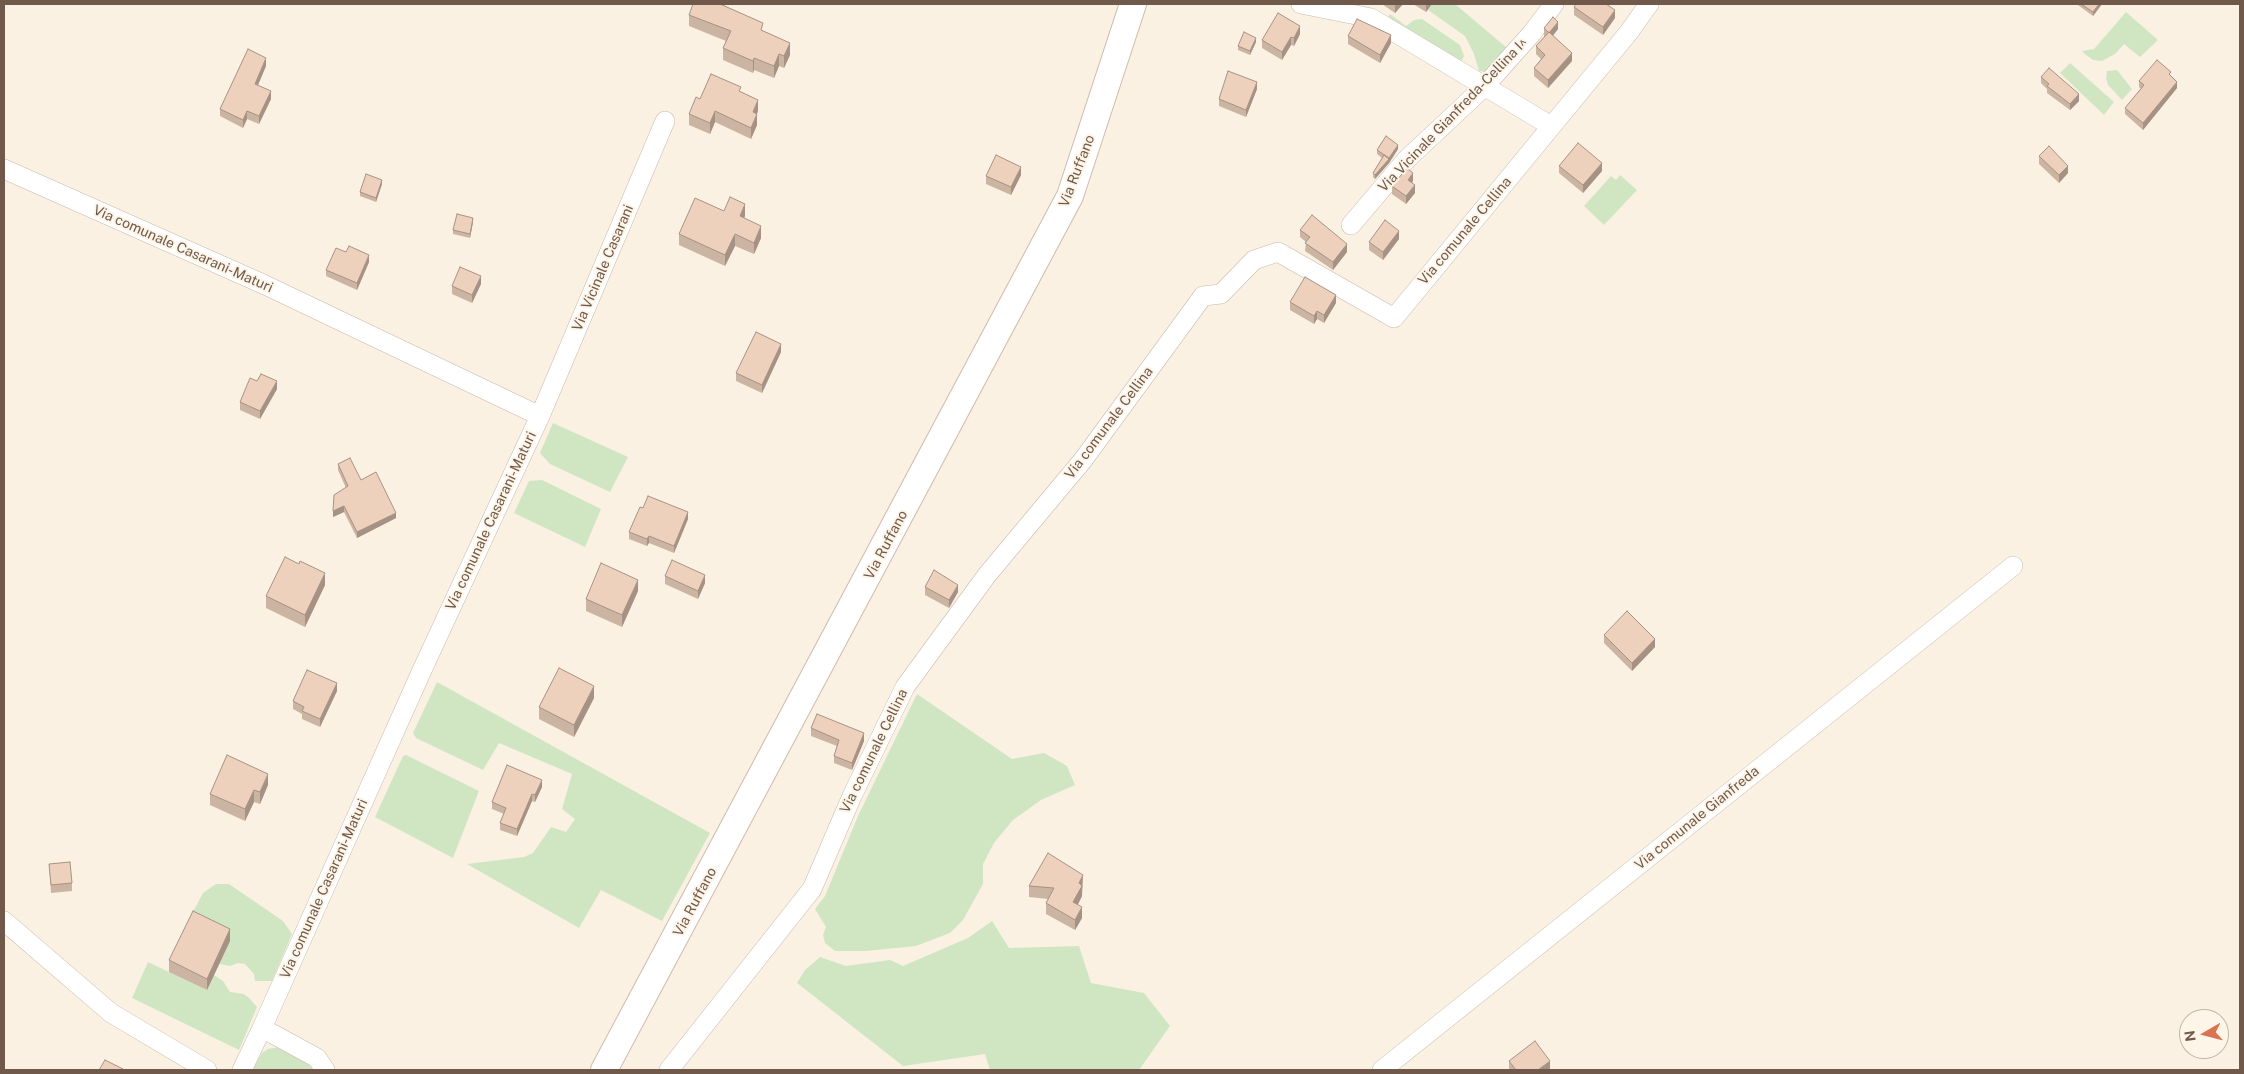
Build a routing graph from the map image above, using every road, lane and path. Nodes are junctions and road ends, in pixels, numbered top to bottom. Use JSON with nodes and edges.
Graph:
{"nodes":[{"id":1,"x":1133,"y":4,"type":"edge"},
{"id":2,"x":1301,"y":4,"type":"edge"},
{"id":3,"x":1554,"y":4,"type":"edge"},
{"id":4,"x":1649,"y":4,"type":"edge"},
{"id":5,"x":1484,"y":87,"type":"junction"},
{"id":6,"x":665,"y":122,"type":"dead end"},
{"id":7,"x":1551,"y":126,"type":"junction"},
{"id":8,"x":4,"y":169,"type":"edge"},
{"id":9,"x":1351,"y":225,"type":"dead end"},
{"id":10,"x":540,"y":416,"type":"junction"},
{"id":11,"x":2013,"y":566,"type":"dead end"},
{"id":12,"x":4,"y":921,"type":"edge"},
{"id":13,"x":262,"y":1028,"type":"junction"},
{"id":14,"x":207,"y":1070,"type":"edge"},
{"id":15,"x":242,"y":1070,"type":"edge"},
{"id":16,"x":325,"y":1070,"type":"edge"},
{"id":17,"x":604,"y":1070,"type":"edge"},
{"id":18,"x":669,"y":1070,"type":"edge"},
{"id":19,"x":1382,"y":1070,"type":"edge"}],
"edges":[{"from":1,"to":17,"type":"street","name":"Via Ruffano"},
{"from":2,"to":5,"type":"street"},
{"from":3,"to":5,"type":"street","name":"Via Vicinale Gianfreda-Cellina I^"},
{"from":4,"to":7,"type":"street","name":"Via comunale Cellina"},
{"from":5,"to":7,"type":"street"},
{"from":5,"to":9,"type":"street","name":"Via Vicinale Gianfreda-Cellina I^"},
{"from":6,"to":10,"type":"street","name":"Via Vicinale Casarani"},
{"from":7,"to":18,"type":"street","name":"Via comunale Cellina"},
{"from":8,"to":10,"type":"street","name":"Via comunale Casarani-Maturi"},
{"from":10,"to":13,"type":"street","name":"Via comunale Casarani-Maturi"},
{"from":11,"to":19,"type":"street","name":"Via comunale Gianfreda"},
{"from":12,"to":14,"type":"street"},
{"from":13,"to":15,"type":"street","name":"Via comunale Casarani-Maturi"},
{"from":13,"to":16,"type":"street"}]}
